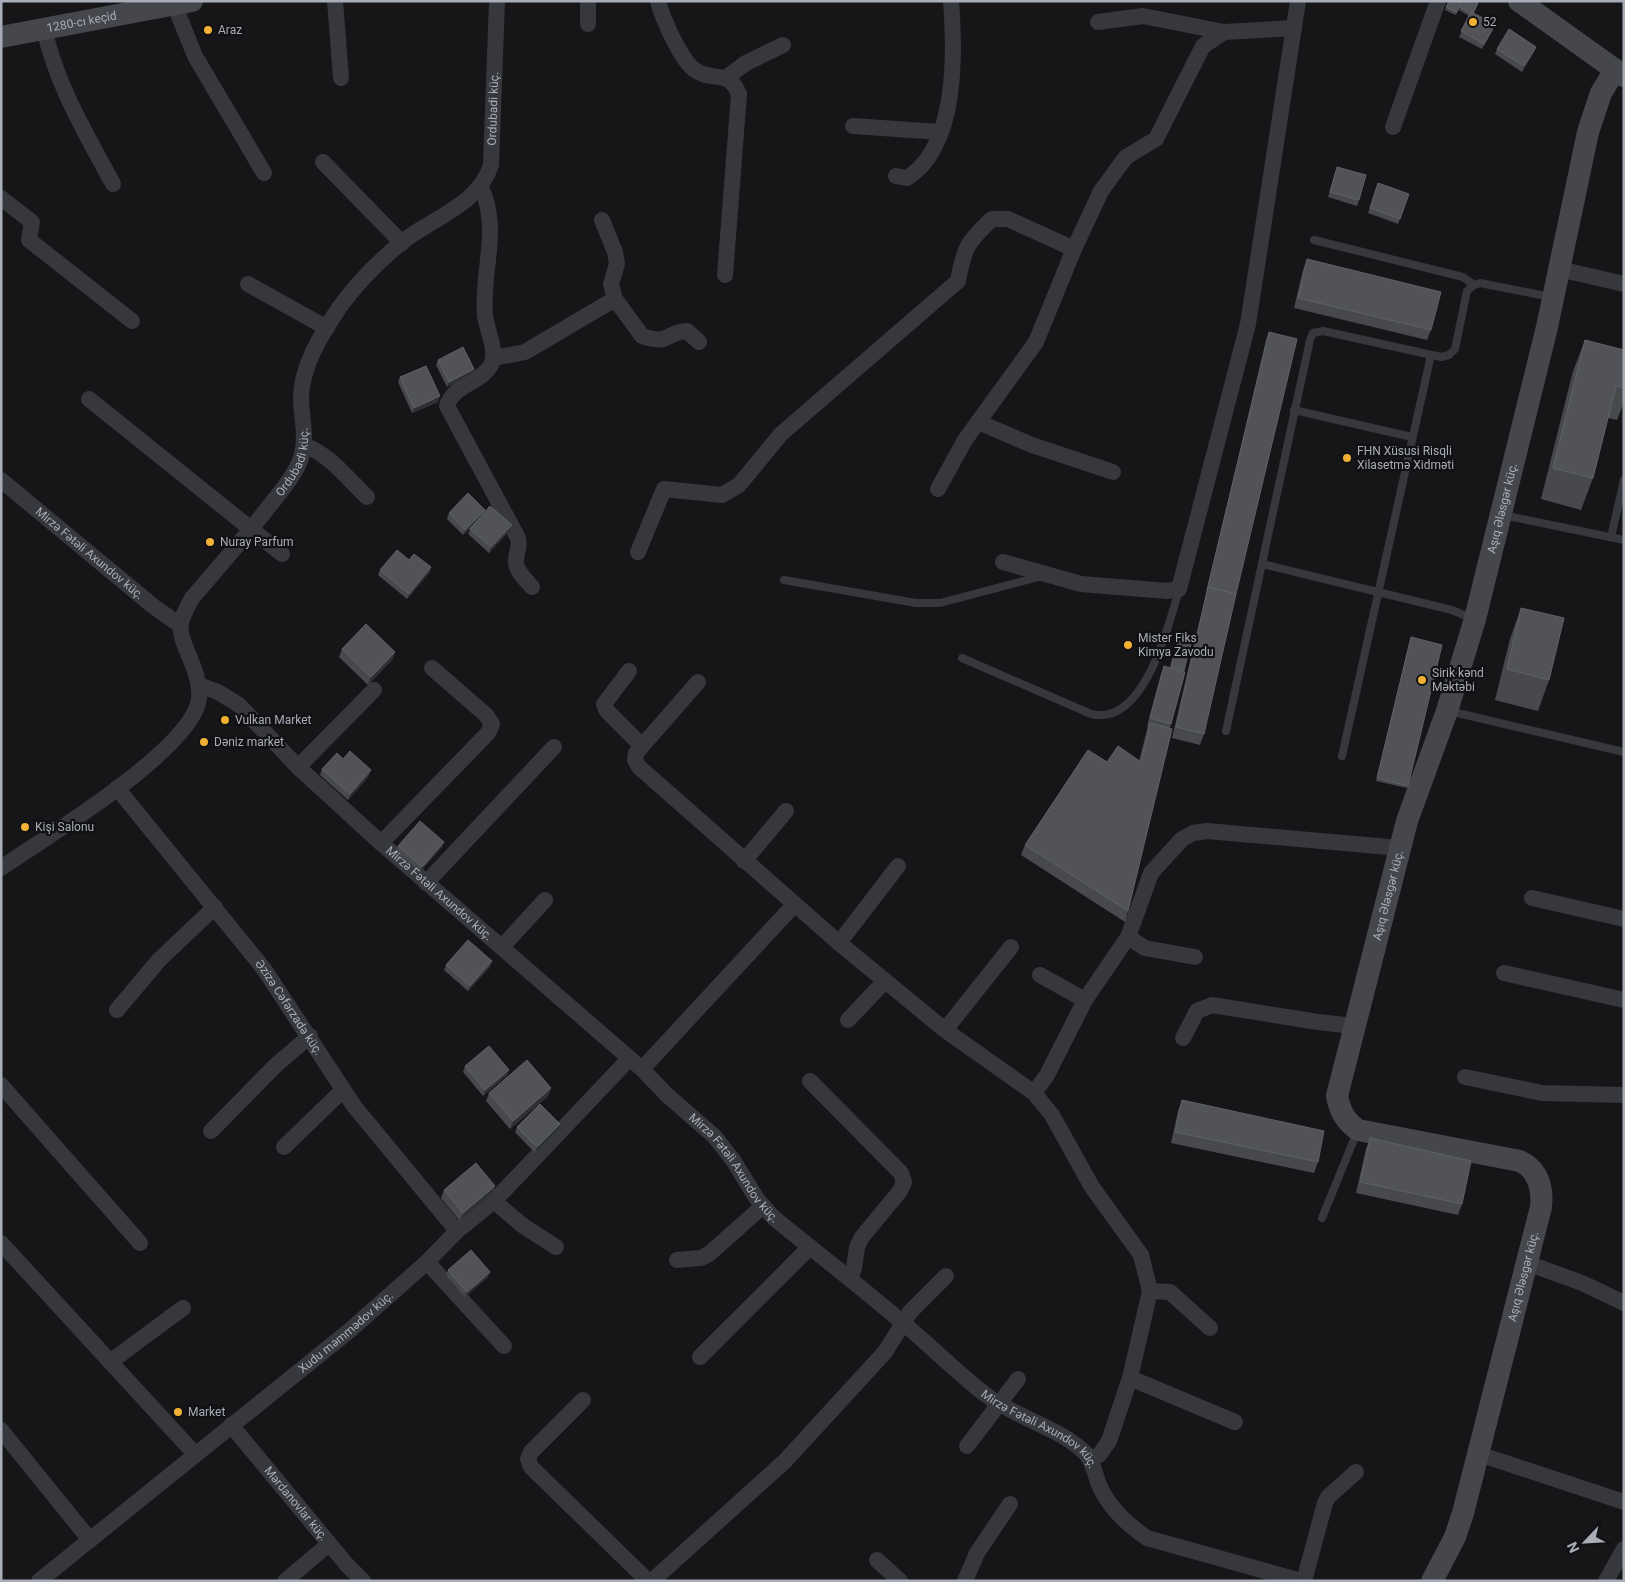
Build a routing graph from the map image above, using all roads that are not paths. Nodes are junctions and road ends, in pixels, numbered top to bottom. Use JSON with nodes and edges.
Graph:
{"nodes":[{"id":1,"x":335,"y":1,"type":"edge"},
{"id":2,"x":497,"y":1,"type":"edge"},
{"id":3,"x":588,"y":1,"type":"edge"},
{"id":4,"x":658,"y":1,"type":"edge"},
{"id":5,"x":952,"y":1,"type":"edge"},
{"id":6,"x":1298,"y":1,"type":"edge"},
{"id":7,"x":1438,"y":1,"type":"edge"},
{"id":8,"x":1519,"y":1,"type":"edge"},
{"id":9,"x":183,"y":3,"type":"edge"},
{"id":10,"x":1098,"y":22,"type":"dead end"},
{"id":11,"x":588,"y":24,"type":"dead end"},
{"id":12,"x":44,"y":28,"type":"junction"},
{"id":13,"x":1294,"y":28,"type":"junction"},
{"id":14,"x":1224,"y":32,"type":"junction"},
{"id":15,"x":1,"y":37,"type":"edge"},
{"id":16,"x":783,"y":45,"type":"dead end"},
{"id":17,"x":1620,"y":73,"type":"edge"},
{"id":18,"x":727,"y":77,"type":"junction"},
{"id":19,"x":341,"y":78,"type":"dead end"},
{"id":20,"x":854,"y":126,"type":"dead end"},
{"id":21,"x":1393,"y":127,"type":"dead end"},
{"id":22,"x":940,"y":132,"type":"junction"},
{"id":23,"x":323,"y":162,"type":"dead end"},
{"id":24,"x":264,"y":173,"type":"dead end"},
{"id":25,"x":896,"y":176,"type":"dead end"},
{"id":26,"x":113,"y":184,"type":"dead end"},
{"id":27,"x":481,"y":187,"type":"junction"},
{"id":28,"x":1,"y":198,"type":"edge"},
{"id":29,"x":602,"y":220,"type":"dead end"},
{"id":30,"x":1314,"y":240,"type":"dead end"},
{"id":31,"x":402,"y":243,"type":"junction"},
{"id":32,"x":1074,"y":249,"type":"junction"},
{"id":33,"x":1559,"y":269,"type":"junction"},
{"id":34,"x":725,"y":274,"type":"dead end"},
{"id":35,"x":248,"y":284,"type":"dead end"},
{"id":36,"x":1624,"y":284,"type":"edge"},
{"id":37,"x":1474,"y":285,"type":"junction"},
{"id":38,"x":1553,"y":297,"type":"junction"},
{"id":39,"x":614,"y":299,"type":"junction"},
{"id":40,"x":132,"y":321,"type":"dead end"},
{"id":41,"x":327,"y":328,"type":"junction"},
{"id":42,"x":700,"y":342,"type":"dead end"},
{"id":43,"x":1431,"y":355,"type":"junction"},
{"id":44,"x":494,"y":358,"type":"junction"},
{"id":45,"x":89,"y":399,"type":"dead end"},
{"id":46,"x":1294,"y":410,"type":"junction"},
{"id":47,"x":978,"y":422,"type":"junction"},
{"id":48,"x":1412,"y":437,"type":"junction"},
{"id":49,"x":304,"y":445,"type":"junction"},
{"id":50,"x":1113,"y":472,"type":"dead end"},
{"id":51,"x":1,"y":480,"type":"edge"},
{"id":52,"x":1624,"y":480,"type":"edge"},
{"id":53,"x":938,"y":489,"type":"dead end"},
{"id":54,"x":367,"y":497,"type":"dead end"},
{"id":55,"x":1501,"y":514,"type":"junction"},
{"id":56,"x":250,"y":530,"type":"junction"},
{"id":57,"x":1611,"y":537,"type":"junction"},
{"id":58,"x":1624,"y":540,"type":"edge"},
{"id":59,"x":638,"y":552,"type":"dead end"},
{"id":60,"x":282,"y":554,"type":"dead end"},
{"id":61,"x":1003,"y":562,"type":"dead end"},
{"id":62,"x":1262,"y":564,"type":"junction"},
{"id":63,"x":1046,"y":575,"type":"junction"},
{"id":64,"x":784,"y":580,"type":"dead end"},
{"id":65,"x":532,"y":587,"type":"dead end"},
{"id":66,"x":1179,"y":589,"type":"junction"},
{"id":67,"x":1378,"y":593,"type":"junction"},
{"id":68,"x":1475,"y":619,"type":"junction"},
{"id":69,"x":180,"y":625,"type":"junction"},
{"id":70,"x":962,"y":658,"type":"dead end"},
{"id":71,"x":432,"y":668,"type":"dead end"},
{"id":72,"x":629,"y":671,"type":"dead end"},
{"id":73,"x":698,"y":682,"type":"dead end"},
{"id":74,"x":199,"y":685,"type":"junction"},
{"id":75,"x":374,"y":690,"type":"dead end"},
{"id":76,"x":1447,"y":711,"type":"junction"},
{"id":77,"x":1226,"y":731,"type":"dead end"},
{"id":78,"x":642,"y":746,"type":"junction"},
{"id":79,"x":554,"y":747,"type":"dead end"},
{"id":80,"x":1624,"y":752,"type":"edge"},
{"id":81,"x":1342,"y":756,"type":"dead end"},
{"id":82,"x":298,"y":767,"type":"junction"},
{"id":83,"x":116,"y":788,"type":"junction"},
{"id":84,"x":786,"y":810,"type":"dead end"},
{"id":85,"x":381,"y":843,"type":"junction"},
{"id":86,"x":1400,"y":848,"type":"junction"},
{"id":87,"x":744,"y":861,"type":"junction"},
{"id":88,"x":898,"y":866,"type":"dead end"},
{"id":89,"x":1,"y":868,"type":"edge"},
{"id":90,"x":426,"y":883,"type":"junction"},
{"id":91,"x":1532,"y":898,"type":"dead end"},
{"id":92,"x":545,"y":900,"type":"dead end"},
{"id":93,"x":794,"y":905,"type":"junction"},
{"id":94,"x":215,"y":907,"type":"junction"},
{"id":95,"x":1624,"y":919,"type":"edge"},
{"id":96,"x":1128,"y":937,"type":"junction"},
{"id":97,"x":839,"y":943,"type":"junction"},
{"id":98,"x":502,"y":947,"type":"junction"},
{"id":99,"x":1012,"y":947,"type":"dead end"},
{"id":100,"x":1196,"y":957,"type":"dead end"},
{"id":101,"x":1504,"y":973,"type":"dead end"},
{"id":102,"x":1040,"y":976,"type":"dead end"},
{"id":103,"x":885,"y":981,"type":"junction"},
{"id":104,"x":1085,"y":1000,"type":"junction"},
{"id":105,"x":1624,"y":1000,"type":"edge"},
{"id":106,"x":117,"y":1010,"type":"dead end"},
{"id":107,"x":848,"y":1020,"type":"dead end"},
{"id":108,"x":1354,"y":1026,"type":"junction"},
{"id":109,"x":945,"y":1030,"type":"junction"},
{"id":110,"x":310,"y":1036,"type":"junction"},
{"id":111,"x":1183,"y":1038,"type":"dead end"},
{"id":112,"x":636,"y":1064,"type":"junction"},
{"id":113,"x":1465,"y":1077,"type":"dead end"},
{"id":114,"x":810,"y":1081,"type":"dead end"},
{"id":115,"x":1,"y":1085,"type":"edge"},
{"id":116,"x":343,"y":1090,"type":"junction"},
{"id":117,"x":1034,"y":1093,"type":"junction"},
{"id":118,"x":1624,"y":1095,"type":"edge"},
{"id":119,"x":1358,"y":1130,"type":"junction"},
{"id":120,"x":211,"y":1131,"type":"dead end"},
{"id":121,"x":284,"y":1147,"type":"dead end"},
{"id":122,"x":494,"y":1201,"type":"junction"},
{"id":123,"x":762,"y":1206,"type":"junction"},
{"id":124,"x":1322,"y":1218,"type":"dead end"},
{"id":125,"x":457,"y":1231,"type":"junction"},
{"id":126,"x":140,"y":1242,"type":"dead end"},
{"id":127,"x":1,"y":1243,"type":"edge"},
{"id":128,"x":556,"y":1247,"type":"dead end"},
{"id":129,"x":810,"y":1247,"type":"junction"},
{"id":130,"x":677,"y":1260,"type":"dead end"},
{"id":131,"x":427,"y":1262,"type":"junction"},
{"id":132,"x":1527,"y":1263,"type":"junction"},
{"id":133,"x":946,"y":1276,"type":"dead end"},
{"id":134,"x":850,"y":1279,"type":"junction"},
{"id":135,"x":1150,"y":1291,"type":"junction"},
{"id":136,"x":1624,"y":1303,"type":"edge"},
{"id":137,"x":183,"y":1308,"type":"dead end"},
{"id":138,"x":904,"y":1323,"type":"junction"},
{"id":139,"x":1210,"y":1328,"type":"dead end"},
{"id":140,"x":504,"y":1346,"type":"dead end"},
{"id":141,"x":700,"y":1356,"type":"dead end"},
{"id":142,"x":110,"y":1362,"type":"junction"},
{"id":143,"x":1130,"y":1378,"type":"junction"},
{"id":144,"x":1018,"y":1379,"type":"dead end"},
{"id":145,"x":583,"y":1400,"type":"dead end"},
{"id":146,"x":999,"y":1405,"type":"junction"},
{"id":147,"x":1235,"y":1422,"type":"dead end"},
{"id":148,"x":231,"y":1426,"type":"junction"},
{"id":149,"x":1,"y":1430,"type":"edge"},
{"id":150,"x":966,"y":1446,"type":"dead end"},
{"id":151,"x":195,"y":1454,"type":"junction"},
{"id":152,"x":1480,"y":1454,"type":"junction"},
{"id":153,"x":1091,"y":1460,"type":"junction"},
{"id":154,"x":1356,"y":1472,"type":"dead end"},
{"id":155,"x":1624,"y":1502,"type":"edge"},
{"id":156,"x":1010,"y":1504,"type":"dead end"},
{"id":157,"x":90,"y":1540,"type":"junction"},
{"id":158,"x":329,"y":1544,"type":"junction"},
{"id":159,"x":1624,"y":1549,"type":"edge"},
{"id":160,"x":877,"y":1560,"type":"dead end"},
{"id":161,"x":39,"y":1581,"type":"edge"},
{"id":162,"x":285,"y":1581,"type":"edge"},
{"id":163,"x":363,"y":1581,"type":"edge"},
{"id":164,"x":648,"y":1581,"type":"edge"},
{"id":165,"x":652,"y":1581,"type":"edge"},
{"id":166,"x":900,"y":1581,"type":"edge"},
{"id":167,"x":965,"y":1581,"type":"edge"},
{"id":168,"x":1303,"y":1581,"type":"edge"},
{"id":169,"x":1432,"y":1581,"type":"edge"},
{"id":170,"x":1606,"y":1581,"type":"edge"}],
"edges":[{"from":1,"to":19,"type":"street"},
{"from":2,"to":27,"type":"street","name":"Ordubadi küç."},
{"from":3,"to":11,"type":"street"},
{"from":4,"to":18,"type":"street"},
{"from":5,"to":22,"type":"street"},
{"from":6,"to":13,"type":"street"},
{"from":7,"to":21,"type":"street"},
{"from":8,"to":17,"type":"street"},
{"from":9,"to":12,"type":"street","name":"1280-cı keçid"},
{"from":9,"to":24,"type":"street"},
{"from":10,"to":14,"type":"street"},
{"from":12,"to":15,"type":"street","name":"1280-cı keçid"},
{"from":12,"to":26,"type":"street"},
{"from":13,"to":14,"type":"street"},
{"from":13,"to":66,"type":"street"},
{"from":14,"to":32,"type":"street"},
{"from":16,"to":18,"type":"street"},
{"from":17,"to":33,"type":"street","name":"Aşıq Ələsgər küç."},
{"from":18,"to":34,"type":"street"},
{"from":20,"to":22,"type":"street"},
{"from":22,"to":25,"type":"street"},
{"from":23,"to":31,"type":"street"},
{"from":27,"to":31,"type":"street","name":"Ordubadi küç."},
{"from":27,"to":44,"type":"street"},
{"from":28,"to":40,"type":"street"},
{"from":29,"to":39,"type":"street"},
{"from":30,"to":37,"type":"lane"},
{"from":31,"to":41,"type":"street","name":"Ordubadi küç."},
{"from":32,"to":47,"type":"street"},
{"from":32,"to":59,"type":"street"},
{"from":33,"to":36,"type":"street"},
{"from":33,"to":38,"type":"street","name":"Aşıq Ələsgər küç."},
{"from":35,"to":41,"type":"street"},
{"from":37,"to":38,"type":"lane"},
{"from":37,"to":43,"type":"lane"},
{"from":38,"to":55,"type":"street","name":"Aşıq Ələsgər küç."},
{"from":39,"to":42,"type":"street"},
{"from":39,"to":44,"type":"street"},
{"from":41,"to":49,"type":"street","name":"Ordubadi küç."},
{"from":43,"to":46,"type":"lane"},
{"from":43,"to":48,"type":"lane"},
{"from":44,"to":65,"type":"street"},
{"from":45,"to":56,"type":"street"},
{"from":46,"to":48,"type":"lane"},
{"from":46,"to":62,"type":"lane"},
{"from":47,"to":50,"type":"street"},
{"from":47,"to":53,"type":"street"},
{"from":48,"to":67,"type":"lane"},
{"from":49,"to":54,"type":"street"},
{"from":49,"to":56,"type":"street","name":"Ordubadi küç."},
{"from":51,"to":69,"type":"street","name":"Mirzə Fətəli Axundov küç."},
{"from":52,"to":57,"type":"lane"},
{"from":55,"to":57,"type":"lane"},
{"from":55,"to":68,"type":"street","name":"Aşıq Ələsgər küç."},
{"from":56,"to":60,"type":"street"},
{"from":56,"to":69,"type":"street","name":"Ordubadi küç."},
{"from":57,"to":58,"type":"lane"},
{"from":61,"to":63,"type":"street"},
{"from":62,"to":67,"type":"lane"},
{"from":62,"to":77,"type":"lane"},
{"from":63,"to":64,"type":"lane"},
{"from":63,"to":66,"type":"street"},
{"from":66,"to":70,"type":"lane"},
{"from":67,"to":68,"type":"lane"},
{"from":67,"to":81,"type":"lane"},
{"from":68,"to":76,"type":"street","name":"Aşıq Ələsgər küç."},
{"from":69,"to":74,"type":"street"},
{"from":71,"to":85,"type":"street"},
{"from":72,"to":78,"type":"street"},
{"from":73,"to":78,"type":"street"},
{"from":74,"to":82,"type":"street","name":"Mirzə Fətəli Axundov küç."},
{"from":74,"to":83,"type":"street"},
{"from":75,"to":82,"type":"street"},
{"from":76,"to":80,"type":"lane"},
{"from":76,"to":86,"type":"street","name":"Aşıq Ələsgər küç."},
{"from":78,"to":87,"type":"street"},
{"from":79,"to":90,"type":"street"},
{"from":82,"to":85,"type":"street","name":"Mirzə Fətəli Axundov küç."},
{"from":83,"to":89,"type":"street"},
{"from":83,"to":94,"type":"street","name":"Əzizə Cəfərzadə küç."},
{"from":84,"to":87,"type":"street"},
{"from":85,"to":90,"type":"street","name":"Mirzə Fətəli Axundov küç."},
{"from":86,"to":96,"type":"street"},
{"from":86,"to":108,"type":"street","name":"Aşıq Ələsgər küç."},
{"from":87,"to":93,"type":"street"},
{"from":88,"to":97,"type":"street"},
{"from":90,"to":98,"type":"street","name":"Mirzə Fətəli Axundov küç."},
{"from":91,"to":95,"type":"street"},
{"from":92,"to":98,"type":"street"},
{"from":93,"to":97,"type":"street"},
{"from":93,"to":112,"type":"street","name":"Xudu məmmədov küç."},
{"from":94,"to":106,"type":"street"},
{"from":94,"to":110,"type":"street","name":"Əzizə Cəfərzadə küç."},
{"from":96,"to":100,"type":"street"},
{"from":96,"to":104,"type":"street"},
{"from":97,"to":103,"type":"street"},
{"from":98,"to":112,"type":"street","name":"Mirzə Fətəli Axundov küç."},
{"from":99,"to":109,"type":"street"},
{"from":101,"to":105,"type":"street"},
{"from":102,"to":104,"type":"street"},
{"from":103,"to":107,"type":"street"},
{"from":103,"to":109,"type":"street"},
{"from":104,"to":117,"type":"street"},
{"from":108,"to":111,"type":"street"},
{"from":108,"to":119,"type":"street","name":"Aşıq Ələsgər küç."},
{"from":109,"to":117,"type":"street"},
{"from":110,"to":116,"type":"street","name":"Əzizə Cəfərzadə küç."},
{"from":110,"to":120,"type":"street"},
{"from":112,"to":122,"type":"street","name":"Xudu məmmədov küç."},
{"from":112,"to":123,"type":"street","name":"Mirzə Fətəli Axundov küç."},
{"from":113,"to":118,"type":"street"},
{"from":114,"to":134,"type":"street"},
{"from":115,"to":126,"type":"street"},
{"from":116,"to":121,"type":"street"},
{"from":116,"to":125,"type":"street","name":"Əzizə Cəfərzadə küç."},
{"from":117,"to":135,"type":"street"},
{"from":119,"to":124,"type":"lane"},
{"from":119,"to":132,"type":"street","name":"Aşıq Ələsgər küç."},
{"from":122,"to":125,"type":"street","name":"Xudu məmmədov küç."},
{"from":122,"to":128,"type":"street"},
{"from":123,"to":129,"type":"street","name":"Mirzə Fətəli Axundov küç."},
{"from":123,"to":130,"type":"street"},
{"from":125,"to":131,"type":"street","name":"Xudu məmmədov küç."},
{"from":127,"to":142,"type":"street"},
{"from":129,"to":134,"type":"street","name":"Mirzə Fətəli Axundov küç."},
{"from":129,"to":141,"type":"street"},
{"from":131,"to":140,"type":"street"},
{"from":131,"to":148,"type":"street","name":"Xudu məmmədov küç."},
{"from":132,"to":136,"type":"street"},
{"from":132,"to":152,"type":"street","name":"Aşıq Ələsgər küç."},
{"from":133,"to":138,"type":"street"},
{"from":134,"to":138,"type":"street","name":"Mirzə Fətəli Axundov küç."},
{"from":135,"to":139,"type":"street"},
{"from":135,"to":143,"type":"street"},
{"from":137,"to":142,"type":"street"},
{"from":138,"to":146,"type":"street","name":"Mirzə Fətəli Axundov küç."},
{"from":138,"to":165,"type":"street"},
{"from":142,"to":151,"type":"street"},
{"from":143,"to":147,"type":"street"},
{"from":143,"to":153,"type":"street"},
{"from":144,"to":146,"type":"street"},
{"from":145,"to":164,"type":"street"},
{"from":146,"to":150,"type":"street"},
{"from":146,"to":153,"type":"street","name":"Mirzə Fətəli Axundov küç."},
{"from":148,"to":151,"type":"street","name":"Xudu məmmədov küç."},
{"from":148,"to":158,"type":"street","name":"Mərdanovlar küç."},
{"from":149,"to":157,"type":"street"},
{"from":151,"to":157,"type":"street","name":"Xudu məmmədov küç."},
{"from":152,"to":155,"type":"street"},
{"from":152,"to":169,"type":"street","name":"Aşıq Ələsgər küç."},
{"from":153,"to":168,"type":"street","name":"Mirzə Fətəli Axundov küç."},
{"from":154,"to":168,"type":"street"},
{"from":156,"to":167,"type":"street"},
{"from":157,"to":161,"type":"street","name":"Xudu məmmədov küç."},
{"from":158,"to":162,"type":"street"},
{"from":158,"to":163,"type":"street","name":"Mərdanovlar küç."},
{"from":159,"to":170,"type":"street"},
{"from":160,"to":166,"type":"street"}]}
